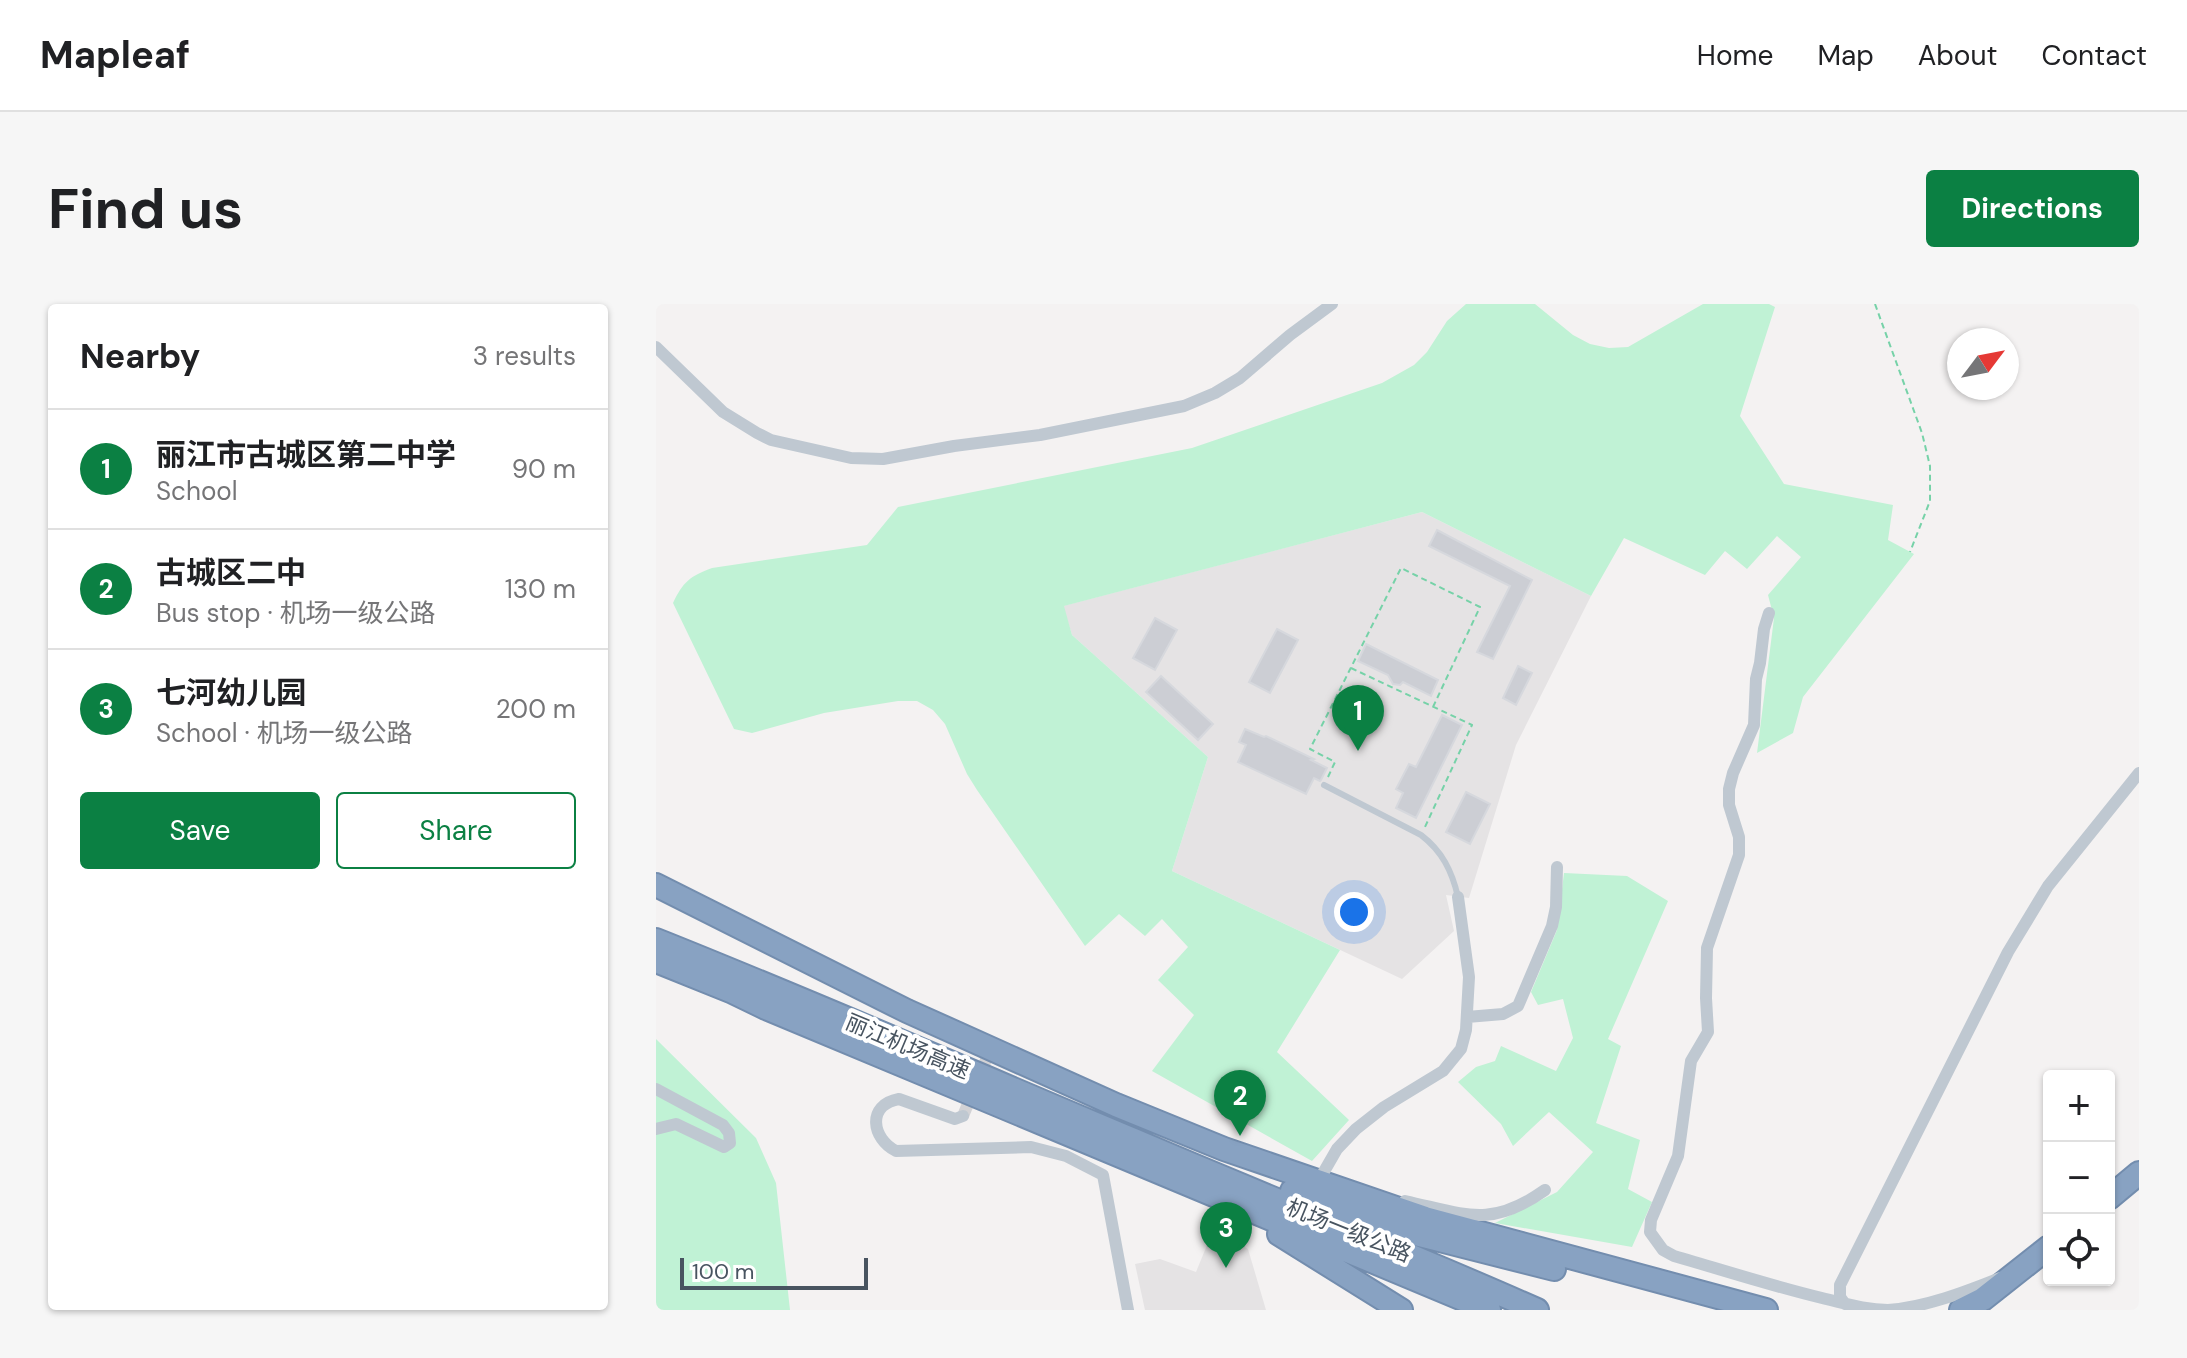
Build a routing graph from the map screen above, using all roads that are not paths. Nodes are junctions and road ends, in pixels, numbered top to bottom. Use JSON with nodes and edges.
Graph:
{"nodes":[{"id":1,"x":1332,"y":304,"type":"edge"},
{"id":2,"x":656,"y":347,"type":"edge"},
{"id":3,"x":1769,"y":613,"type":"dead end"},
{"id":4,"x":2139,"y":773,"type":"edge"},
{"id":5,"x":1324,"y":785,"type":"road end"},
{"id":6,"x":1557,"y":867,"type":"dead end"},
{"id":7,"x":656,"y":886,"type":"edge"},
{"id":8,"x":1458,"y":897,"type":"joint"},
{"id":9,"x":656,"y":940,"type":"edge"},
{"id":10,"x":656,"y":961,"type":"edge"},
{"id":11,"x":1467,"y":1017,"type":"junction"},
{"id":12,"x":656,"y":1089,"type":"edge"},
{"id":13,"x":963,"y":1116,"type":"dead end"},
{"id":14,"x":656,"y":1129,"type":"edge"},
{"id":15,"x":1157,"y":1161,"type":"junction"},
{"id":16,"x":2139,"y":1173,"type":"edge"},
{"id":17,"x":1318,"y":1182,"type":"junction"},
{"id":18,"x":1545,"y":1190,"type":"dead end"},
{"id":19,"x":2115,"y":1193,"type":"edge"},
{"id":20,"x":1389,"y":1206,"type":"junction"},
{"id":21,"x":2043,"y":1252,"type":"edge"},
{"id":22,"x":2023,"y":1268,"type":"junction"},
{"id":23,"x":1845,"y":1304,"type":"junction"},
{"id":24,"x":1966,"y":1309,"type":"edge"},
{"id":25,"x":1128,"y":1310,"type":"edge"},
{"id":26,"x":1401,"y":1310,"type":"edge"},
{"id":27,"x":1489,"y":1310,"type":"edge"},
{"id":28,"x":1537,"y":1310,"type":"edge"},
{"id":29,"x":1712,"y":1310,"type":"edge"},
{"id":30,"x":1766,"y":1310,"type":"edge"}],
"edges":[{"from":1,"to":2,"type":"street"},
{"from":3,"to":23,"type":"street"},
{"from":4,"to":23,"type":"street"},
{"from":5,"to":8,"type":"lane"},
{"from":6,"to":11,"type":"street"},
{"from":7,"to":17,"type":"highway"},
{"from":8,"to":11,"type":"street"},
{"from":9,"to":15,"type":"highway","name":"丽江机场高速"},
{"from":10,"to":15,"type":"highway","name":"丽江机场高速"},
{"from":11,"to":17,"type":"street"},
{"from":12,"to":14,"type":"street"},
{"from":13,"to":25,"type":"street"},
{"from":15,"to":26,"type":"highway"},
{"from":15,"to":27,"type":"highway","name":"机场一级公路"},
{"from":15,"to":28,"type":"highway","name":"机场一级公路"},
{"from":15,"to":29,"type":"highway"},
{"from":16,"to":19,"type":"highway"},
{"from":17,"to":20,"type":"highway"},
{"from":18,"to":20,"type":"street"},
{"from":20,"to":30,"type":"highway"},
{"from":21,"to":22,"type":"highway"},
{"from":22,"to":23,"type":"street"},
{"from":22,"to":24,"type":"highway"}]}
